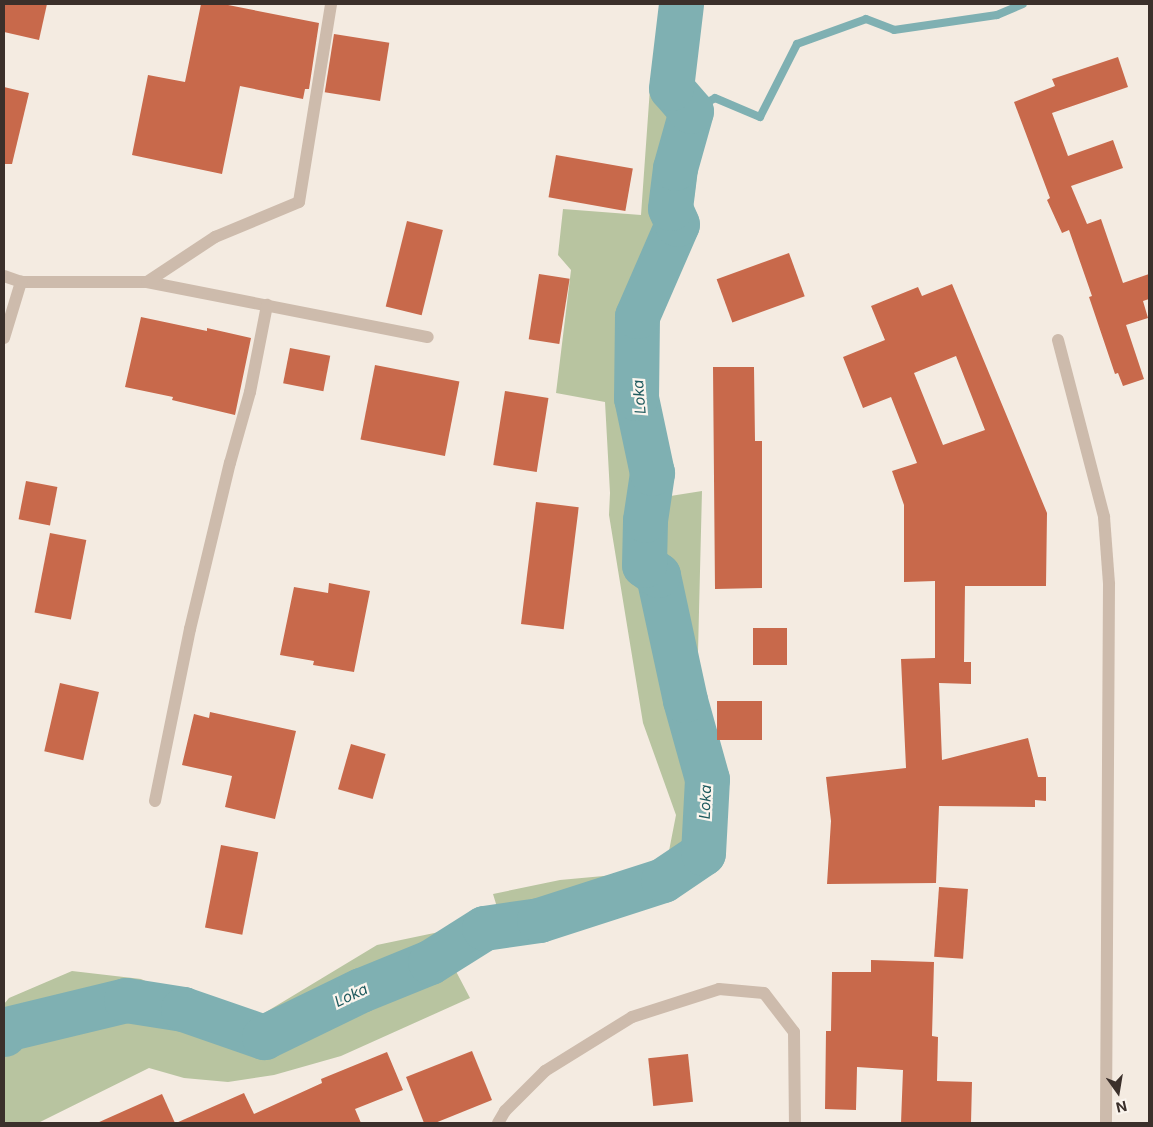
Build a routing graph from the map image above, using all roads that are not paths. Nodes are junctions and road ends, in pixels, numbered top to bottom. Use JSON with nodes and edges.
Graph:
{"nodes":[{"id":1,"x":331,"y":4,"type":"edge"},
{"id":2,"x":4,"y":276,"type":"edge"},
{"id":3,"x":21,"y":282,"type":"junction"},
{"id":4,"x":147,"y":282,"type":"junction"},
{"id":5,"x":267,"y":305,"type":"junction"},
{"id":6,"x":428,"y":337,"type":"dead end"},
{"id":7,"x":4,"y":338,"type":"edge"},
{"id":8,"x":1058,"y":340,"type":"dead end"},
{"id":9,"x":154,"y":801,"type":"dead end"},
{"id":10,"x":498,"y":1123,"type":"edge"},
{"id":11,"x":795,"y":1123,"type":"edge"},
{"id":12,"x":1106,"y":1123,"type":"edge"}],
"edges":[{"from":1,"to":4,"type":"street"},
{"from":2,"to":3,"type":"street"},
{"from":3,"to":4,"type":"street"},
{"from":3,"to":7,"type":"street"},
{"from":4,"to":5,"type":"street"},
{"from":5,"to":6,"type":"street"},
{"from":5,"to":9,"type":"street"},
{"from":8,"to":12,"type":"street"},
{"from":10,"to":11,"type":"street"}]}
